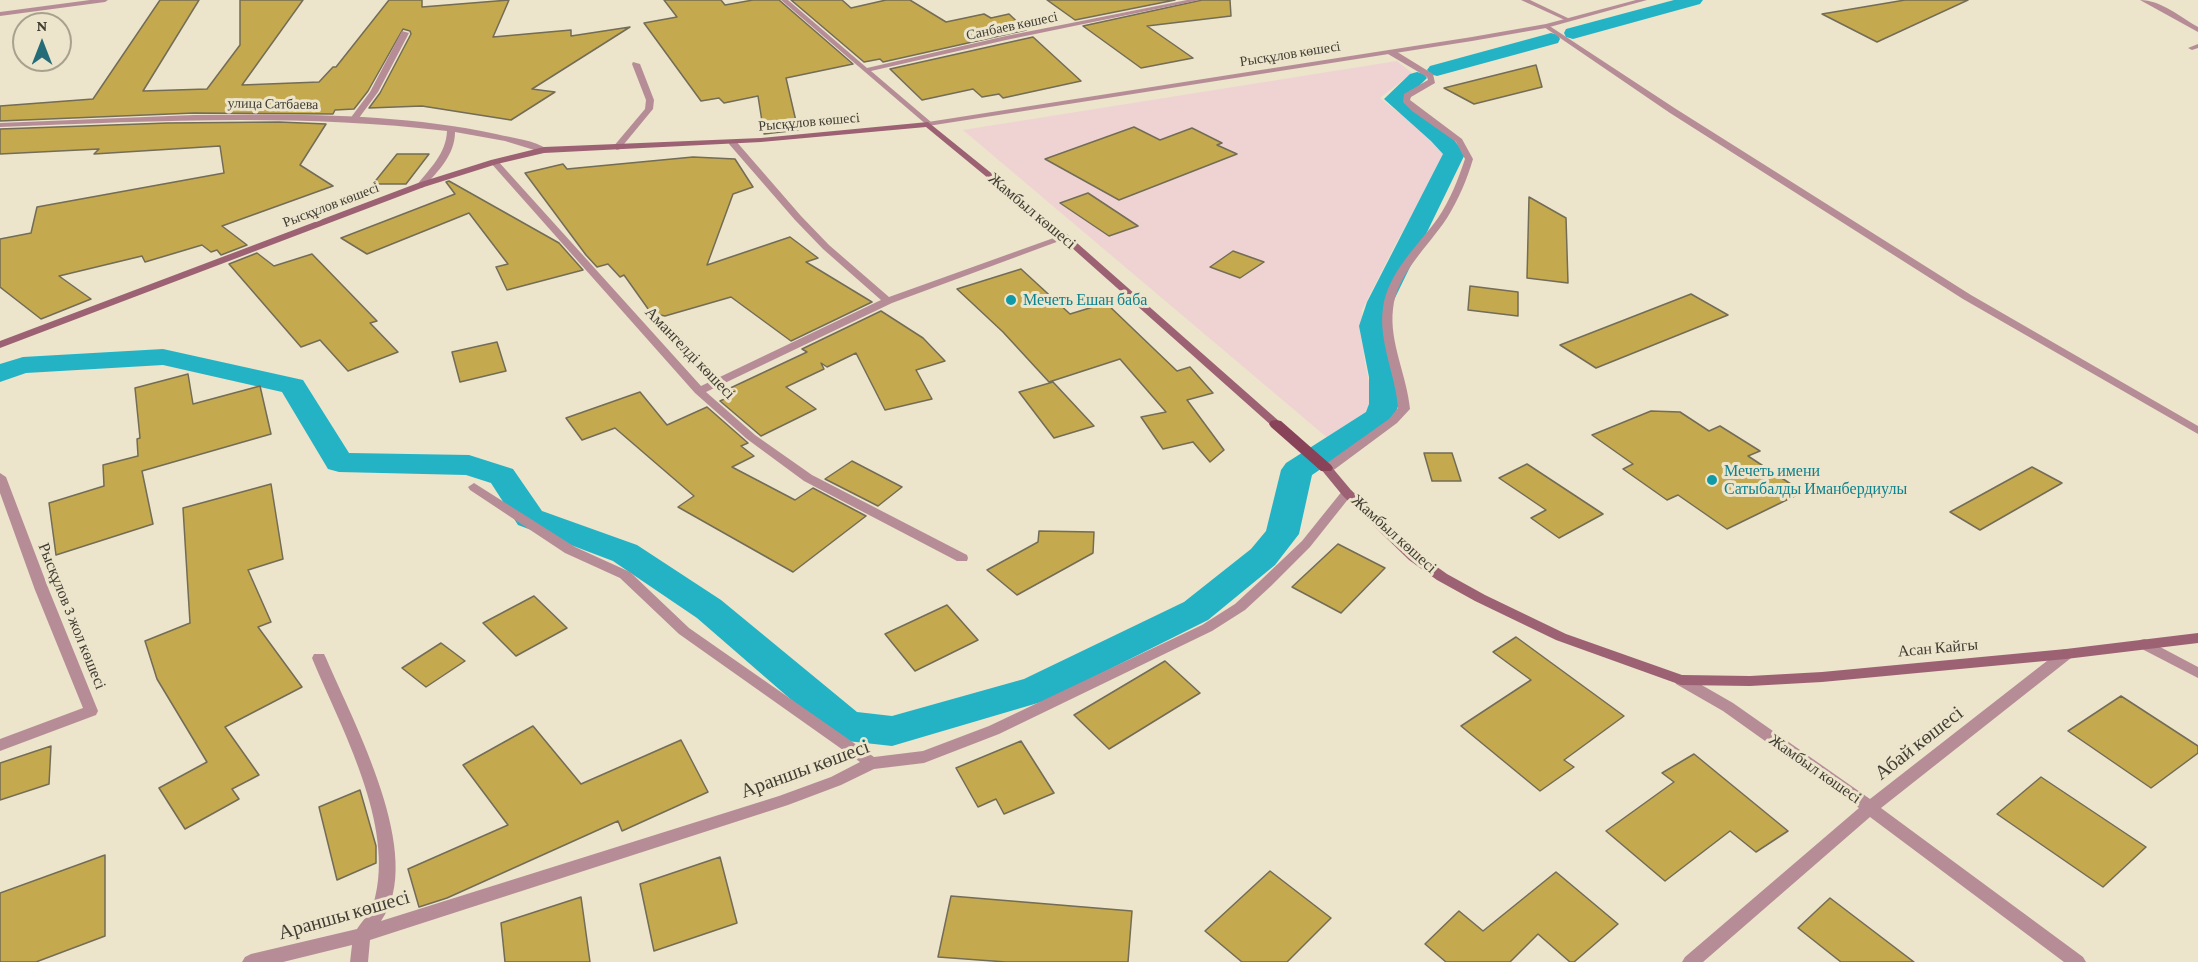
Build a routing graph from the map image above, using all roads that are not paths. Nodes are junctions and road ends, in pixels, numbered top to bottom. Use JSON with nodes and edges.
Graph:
{"nodes":[{"id":1,"x":105,"y":0,"type":"edge"},
{"id":2,"x":784,"y":0,"type":"edge"},
{"id":3,"x":1197,"y":0,"type":"edge"},
{"id":4,"x":1524,"y":0,"type":"edge"},
{"id":5,"x":1644,"y":0,"type":"edge"},
{"id":6,"x":2143,"y":0,"type":"edge"},
{"id":7,"x":48,"y":4,"type":"edge"},
{"id":8,"x":0,"y":14,"type":"edge"},
{"id":9,"x":1569,"y":20,"type":"junction"},
{"id":10,"x":1546,"y":26,"type":"junction"},
{"id":11,"x":2198,"y":30,"type":"edge"},
{"id":12,"x":405,"y":33,"type":"dead end"},
{"id":13,"x":1391,"y":52,"type":"junction"},
{"id":14,"x":636,"y":64,"type":"dead end"},
{"id":15,"x":867,"y":70,"type":"junction"},
{"id":16,"x":353,"y":120,"type":"junction"},
{"id":17,"x":928,"y":124,"type":"junction"},
{"id":18,"x":0,"y":125,"type":"edge"},
{"id":19,"x":451,"y":130,"type":"junction"},
{"id":20,"x":732,"y":142,"type":"junction"},
{"id":21,"x":617,"y":147,"type":"junction"},
{"id":22,"x":544,"y":150,"type":"junction"},
{"id":23,"x":494,"y":162,"type":"junction"},
{"id":24,"x":421,"y":185,"type":"junction"},
{"id":25,"x":1065,"y":237,"type":"junction"},
{"id":26,"x":888,"y":301,"type":"junction"},
{"id":27,"x":0,"y":345,"type":"edge"},
{"id":28,"x":699,"y":391,"type":"junction"},
{"id":29,"x":1276,"y":424,"type":"joint"},
{"id":30,"x":2198,"y":431,"type":"edge"},
{"id":31,"x":1327,"y":469,"type":"junction"},
{"id":32,"x":0,"y":477,"type":"edge"},
{"id":33,"x":474,"y":487,"type":"dead end"},
{"id":34,"x":1347,"y":493,"type":"junction"},
{"id":35,"x":962,"y":558,"type":"dead end"},
{"id":36,"x":2198,"y":638,"type":"edge"},
{"id":37,"x":2145,"y":644,"type":"junction"},
{"id":38,"x":2066,"y":654,"type":"junction"},
{"id":39,"x":320,"y":658,"type":"dead end"},
{"id":40,"x":2198,"y":673,"type":"edge"},
{"id":41,"x":1681,"y":680,"type":"junction"},
{"id":42,"x":0,"y":745,"type":"edge"},
{"id":43,"x":872,"y":763,"type":"junction"},
{"id":44,"x":1870,"y":808,"type":"junction"},
{"id":45,"x":362,"y":935,"type":"junction"},
{"id":46,"x":251,"y":962,"type":"edge"},
{"id":47,"x":359,"y":962,"type":"edge"},
{"id":48,"x":1691,"y":962,"type":"edge"},
{"id":49,"x":2077,"y":962,"type":"edge"}],
"edges":[{"from":1,"to":7,"type":"street"},
{"from":2,"to":15,"type":"street","name":"Жамбыл көшесі"},
{"from":3,"to":15,"type":"street","name":"Санбаев көшесі"},
{"from":4,"to":9,"type":"street"},
{"from":5,"to":9,"type":"street","name":"Рысқұлов көшесі"},
{"from":6,"to":11,"type":"street"},
{"from":7,"to":8,"type":"street"},
{"from":9,"to":10,"type":"street","name":"Рысқұлов көшесі"},
{"from":10,"to":13,"type":"street","name":"Рысқұлов көшесі"},
{"from":10,"to":30,"type":"street"},
{"from":12,"to":16,"type":"street"},
{"from":13,"to":17,"type":"street","name":"Рысқұлов көшесі"},
{"from":13,"to":31,"type":"street"},
{"from":14,"to":21,"type":"street"},
{"from":15,"to":17,"type":"street","name":"Жамбыл көшесі"},
{"from":16,"to":18,"type":"street","name":"улица Сатбаева"},
{"from":16,"to":19,"type":"street","name":"улица Сатбаева"},
{"from":17,"to":20,"type":"main road","name":"Рысқұлов көшесі"},
{"from":17,"to":25,"type":"main road","name":"Жамбыл көшесі"},
{"from":19,"to":22,"type":"street","name":"улица Сатбаева"},
{"from":19,"to":24,"type":"street"},
{"from":20,"to":21,"type":"main road","name":"Рысқұлов көшесі"},
{"from":20,"to":26,"type":"street"},
{"from":21,"to":22,"type":"main road","name":"Рысқұлов көшесі"},
{"from":22,"to":23,"type":"main road","name":"Рысқұлов көшесі"},
{"from":23,"to":24,"type":"main road","name":"Рысқұлов көшесі"},
{"from":23,"to":28,"type":"street","name":"Амангелді көшесі"},
{"from":24,"to":27,"type":"main road","name":"Рысқұлов көшесі"},
{"from":25,"to":26,"type":"street"},
{"from":25,"to":29,"type":"main road","name":"Жамбыл көшесі"},
{"from":26,"to":28,"type":"street"},
{"from":28,"to":35,"type":"street","name":"Амангелді көшесі"},
{"from":29,"to":31,"type":"main road","name":"Жамбыл көшесі"},
{"from":31,"to":34,"type":"main road","name":"Жамбыл көшесі"},
{"from":32,"to":42,"type":"street","name":"Рысқұлов 3 жол көшесі"},
{"from":33,"to":43,"type":"street"},
{"from":34,"to":41,"type":"main road","name":"Жамбыл көшесі"},
{"from":34,"to":43,"type":"street","name":"Араншы көшесі"},
{"from":36,"to":37,"type":"main road","name":"Асан Кайгы"},
{"from":37,"to":38,"type":"main road","name":"Асан Кайгы"},
{"from":37,"to":40,"type":"street"},
{"from":38,"to":41,"type":"main road","name":"Асан Кайгы"},
{"from":38,"to":44,"type":"street","name":"Абай көшесі"},
{"from":39,"to":45,"type":"street"},
{"from":41,"to":44,"type":"street","name":"Жамбыл көшесі"},
{"from":43,"to":45,"type":"street","name":"Араншы көшесі"},
{"from":44,"to":48,"type":"street","name":"Абай көшесі"},
{"from":44,"to":49,"type":"street","name":"Жамбыл көшесі"},
{"from":45,"to":46,"type":"street","name":"Араншы көшесі"},
{"from":45,"to":47,"type":"street"}]}
